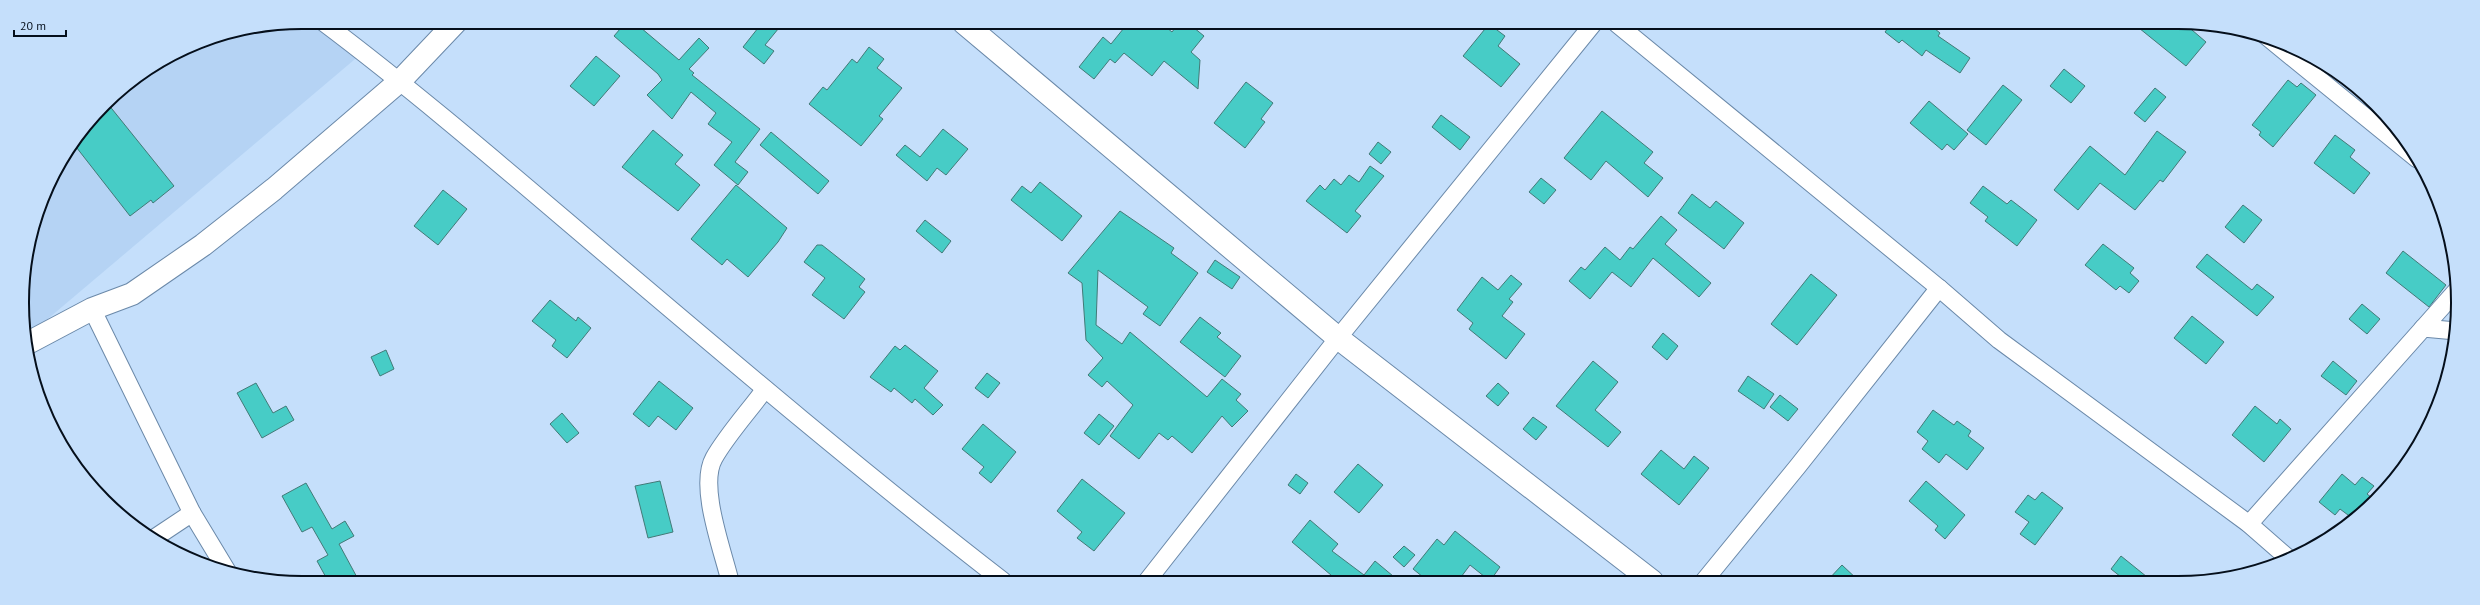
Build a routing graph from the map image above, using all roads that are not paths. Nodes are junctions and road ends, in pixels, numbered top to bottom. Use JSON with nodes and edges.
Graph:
{"nodes":[{"id":1,"x":333,"y":29,"type":"edge"},
{"id":2,"x":449,"y":29,"type":"edge"},
{"id":3,"x":971,"y":29,"type":"edge"},
{"id":4,"x":1589,"y":29,"type":"edge"},
{"id":5,"x":1623,"y":29,"type":"edge"},
{"id":6,"x":2285,"y":51,"type":"edge"},
{"id":7,"x":401,"y":80,"type":"junction"},
{"id":8,"x":2402,"y":147,"type":"edge"},
{"id":9,"x":1939,"y":288,"type":"junction"},
{"id":10,"x":2451,"y":297,"type":"edge"},
{"id":11,"x":92,"y":309,"type":"junction"},
{"id":12,"x":2423,"y":328,"type":"junction"},
{"id":13,"x":2449,"y":330,"type":"edge"},
{"id":14,"x":1338,"y":338,"type":"junction"},
{"id":15,"x":32,"y":341,"type":"edge"},
{"id":16,"x":765,"y":389,"type":"junction"},
{"id":17,"x":192,"y":513,"type":"junction"},
{"id":18,"x":2249,"y":524,"type":"junction"},
{"id":19,"x":159,"y":535,"type":"edge"},
{"id":20,"x":2284,"y":554,"type":"edge"},
{"id":21,"x":223,"y":564,"type":"edge"},
{"id":22,"x":729,"y":576,"type":"edge"},
{"id":23,"x":997,"y":576,"type":"edge"},
{"id":24,"x":1151,"y":576,"type":"edge"},
{"id":25,"x":1646,"y":576,"type":"edge"},
{"id":26,"x":1708,"y":576,"type":"edge"}],
"edges":[{"from":1,"to":7,"type":"street"},
{"from":2,"to":7,"type":"street"},
{"from":3,"to":14,"type":"street"},
{"from":4,"to":14,"type":"street"},
{"from":5,"to":9,"type":"street"},
{"from":6,"to":8,"type":"street"},
{"from":7,"to":11,"type":"street"},
{"from":7,"to":16,"type":"street"},
{"from":9,"to":18,"type":"street"},
{"from":9,"to":26,"type":"street"},
{"from":10,"to":12,"type":"street"},
{"from":11,"to":15,"type":"street"},
{"from":11,"to":17,"type":"street"},
{"from":12,"to":13,"type":"street"},
{"from":12,"to":18,"type":"street"},
{"from":14,"to":24,"type":"street"},
{"from":14,"to":25,"type":"street"},
{"from":16,"to":22,"type":"street"},
{"from":16,"to":23,"type":"street"},
{"from":17,"to":19,"type":"street"},
{"from":17,"to":21,"type":"street"},
{"from":18,"to":20,"type":"street"}]}
